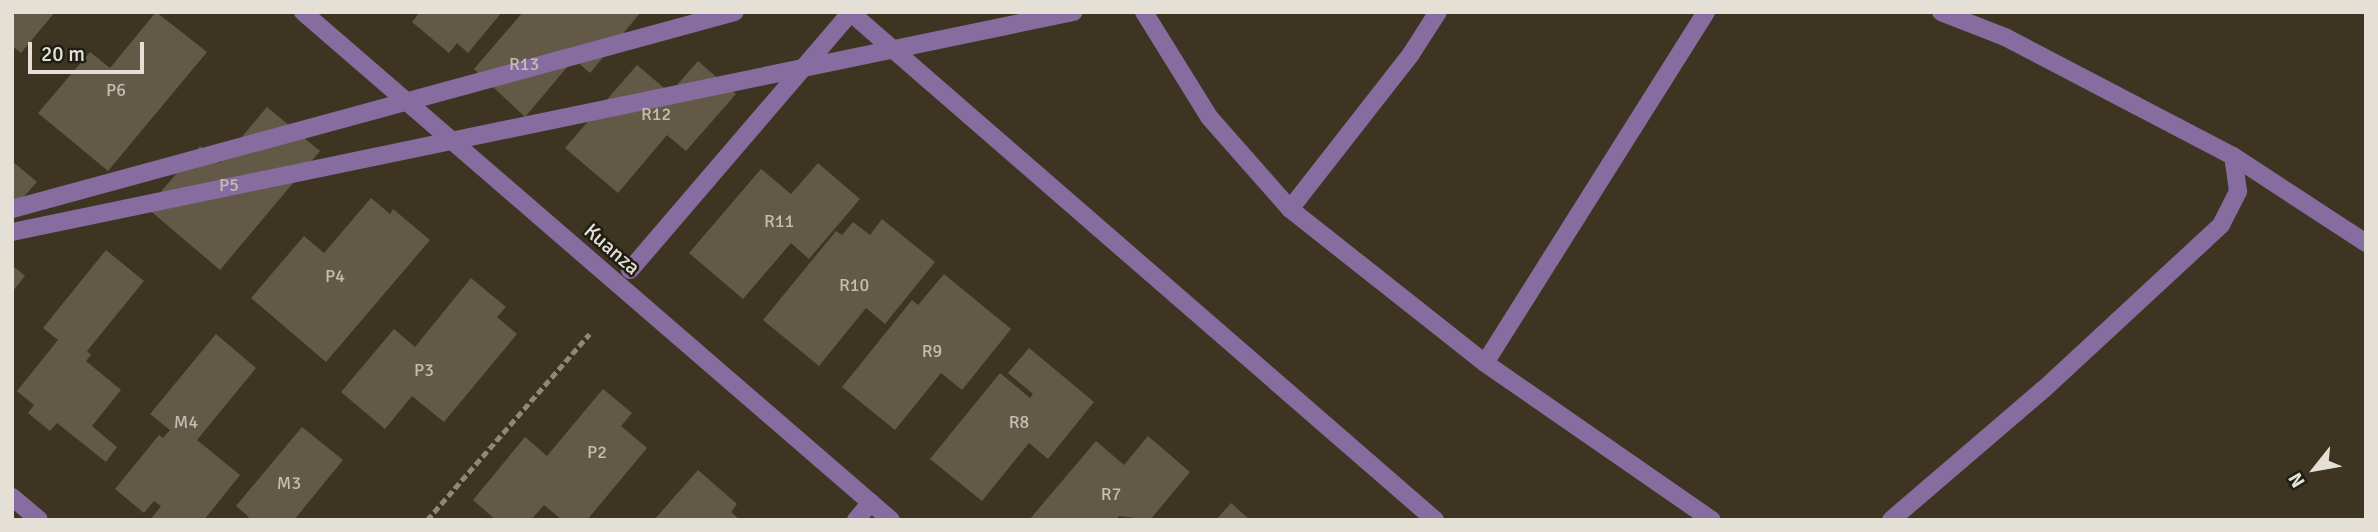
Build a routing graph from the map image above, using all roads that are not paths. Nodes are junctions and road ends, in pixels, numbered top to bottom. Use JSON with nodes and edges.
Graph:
{"nodes":[{"id":1,"x":303,"y":12,"type":"edge"},
{"id":2,"x":735,"y":12,"type":"edge"},
{"id":3,"x":1073,"y":12,"type":"edge"},
{"id":4,"x":1144,"y":12,"type":"edge"},
{"id":5,"x":1438,"y":12,"type":"edge"},
{"id":6,"x":1706,"y":12,"type":"edge"},
{"id":7,"x":1941,"y":12,"type":"edge"},
{"id":8,"x":850,"y":13,"type":"edge"},
{"id":9,"x":2233,"y":156,"type":"junction"},
{"id":10,"x":12,"y":209,"type":"edge"},
{"id":11,"x":1290,"y":209,"type":"junction"},
{"id":12,"x":12,"y":232,"type":"edge"},
{"id":13,"x":2366,"y":243,"type":"edge"},
{"id":14,"x":630,"y":270,"type":"dead end"},
{"id":15,"x":1485,"y":363,"type":"junction"},
{"id":16,"x":12,"y":497,"type":"edge"},
{"id":17,"x":872,"y":502,"type":"junction"},
{"id":18,"x":38,"y":520,"type":"edge"},
{"id":19,"x":856,"y":520,"type":"edge"},
{"id":20,"x":891,"y":520,"type":"edge"},
{"id":21,"x":1435,"y":520,"type":"edge"},
{"id":22,"x":1712,"y":520,"type":"edge"},
{"id":23,"x":1891,"y":520,"type":"edge"}],
"edges":[{"from":1,"to":17,"type":"street","name":"Kuanza"},
{"from":2,"to":10,"type":"street"},
{"from":3,"to":12,"type":"street"},
{"from":4,"to":11,"type":"street"},
{"from":5,"to":11,"type":"street"},
{"from":6,"to":15,"type":"street"},
{"from":7,"to":9,"type":"street"},
{"from":8,"to":14,"type":"street"},
{"from":8,"to":21,"type":"street"},
{"from":9,"to":13,"type":"street"},
{"from":9,"to":23,"type":"street"},
{"from":11,"to":15,"type":"street"},
{"from":15,"to":22,"type":"street"},
{"from":16,"to":18,"type":"street"},
{"from":17,"to":19,"type":"street"},
{"from":17,"to":20,"type":"street","name":"Kuanza"}]}
